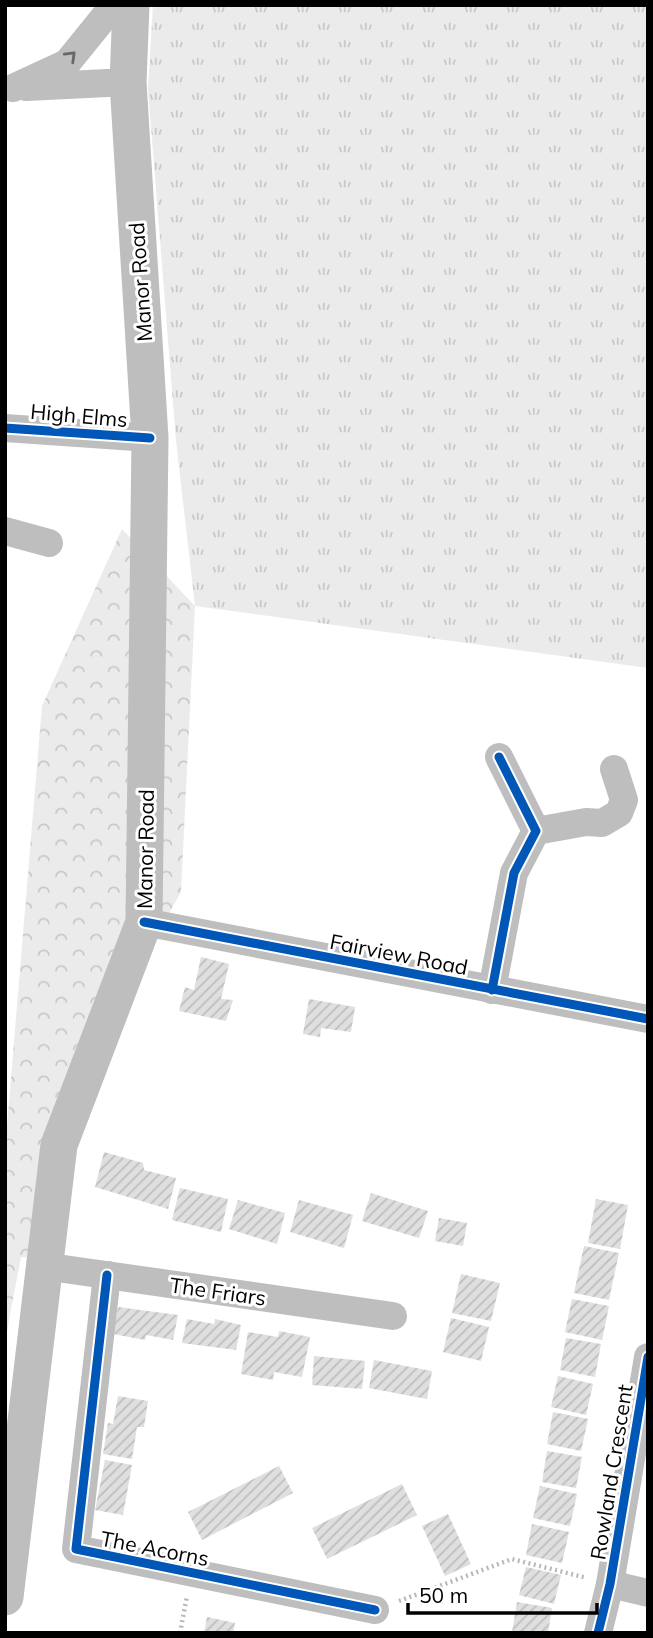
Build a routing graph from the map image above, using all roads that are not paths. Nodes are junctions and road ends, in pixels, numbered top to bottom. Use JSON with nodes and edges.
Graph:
{"nodes":[{"id":1,"x":114,"y":5,"type":"edge"},
{"id":2,"x":131,"y":5,"type":"edge"},
{"id":3,"x":128,"y":82,"type":"junction"},
{"id":4,"x":9,"y":88,"type":"edge"},
{"id":5,"x":5,"y":428,"type":"edge"},
{"id":6,"x":149,"y":439,"type":"junction"},
{"id":7,"x":5,"y":531,"type":"edge"},
{"id":8,"x":49,"y":543,"type":"dead end"},
{"id":9,"x":499,"y":757,"type":"dead end"},
{"id":10,"x":614,"y":769,"type":"dead end"},
{"id":11,"x":536,"y":831,"type":"junction"},
{"id":12,"x":145,"y":922,"type":"junction"},
{"id":13,"x":492,"y":990,"type":"junction"},
{"id":14,"x":648,"y":1018,"type":"edge"},
{"id":15,"x":43,"y":1266,"type":"junction"},
{"id":16,"x":107,"y":1275,"type":"junction"},
{"id":17,"x":394,"y":1316,"type":"dead end"},
{"id":18,"x":648,"y":1357,"type":"edge"},
{"id":19,"x":610,"y":1584,"type":"junction"},
{"id":20,"x":648,"y":1593,"type":"edge"},
{"id":21,"x":5,"y":1597,"type":"edge"},
{"id":22,"x":375,"y":1610,"type":"road end"},
{"id":23,"x":598,"y":1633,"type":"edge"}],
"edges":[{"from":4,"to":1,"type":"street","one_way":true},
{"from":2,"to":3,"type":"main road","name":"Manor Road"},
{"from":3,"to":4,"type":"street"},
{"from":3,"to":6,"type":"main road","name":"Manor Road"},
{"from":5,"to":6,"type":"street","name":"High Elms"},
{"from":6,"to":12,"type":"main road","name":"Manor Road"},
{"from":7,"to":8,"type":"street"},
{"from":9,"to":11,"type":"street"},
{"from":10,"to":11,"type":"street"},
{"from":11,"to":13,"type":"street"},
{"from":12,"to":13,"type":"street","name":"Fairview Road"},
{"from":12,"to":15,"type":"main road","name":"Manor Road"},
{"from":13,"to":14,"type":"street","name":"Fairview Road"},
{"from":15,"to":16,"type":"street","name":"The Friars"},
{"from":15,"to":21,"type":"main road","name":"Manor Road"},
{"from":16,"to":17,"type":"street","name":"The Friars"},
{"from":16,"to":22,"type":"street","name":"The Acorns"},
{"from":18,"to":19,"type":"street","name":"Rowland Crescent"},
{"from":19,"to":20,"type":"street","name":"Rowland Crescent"},
{"from":19,"to":23,"type":"street","name":"Rowland Crescent"}]}
